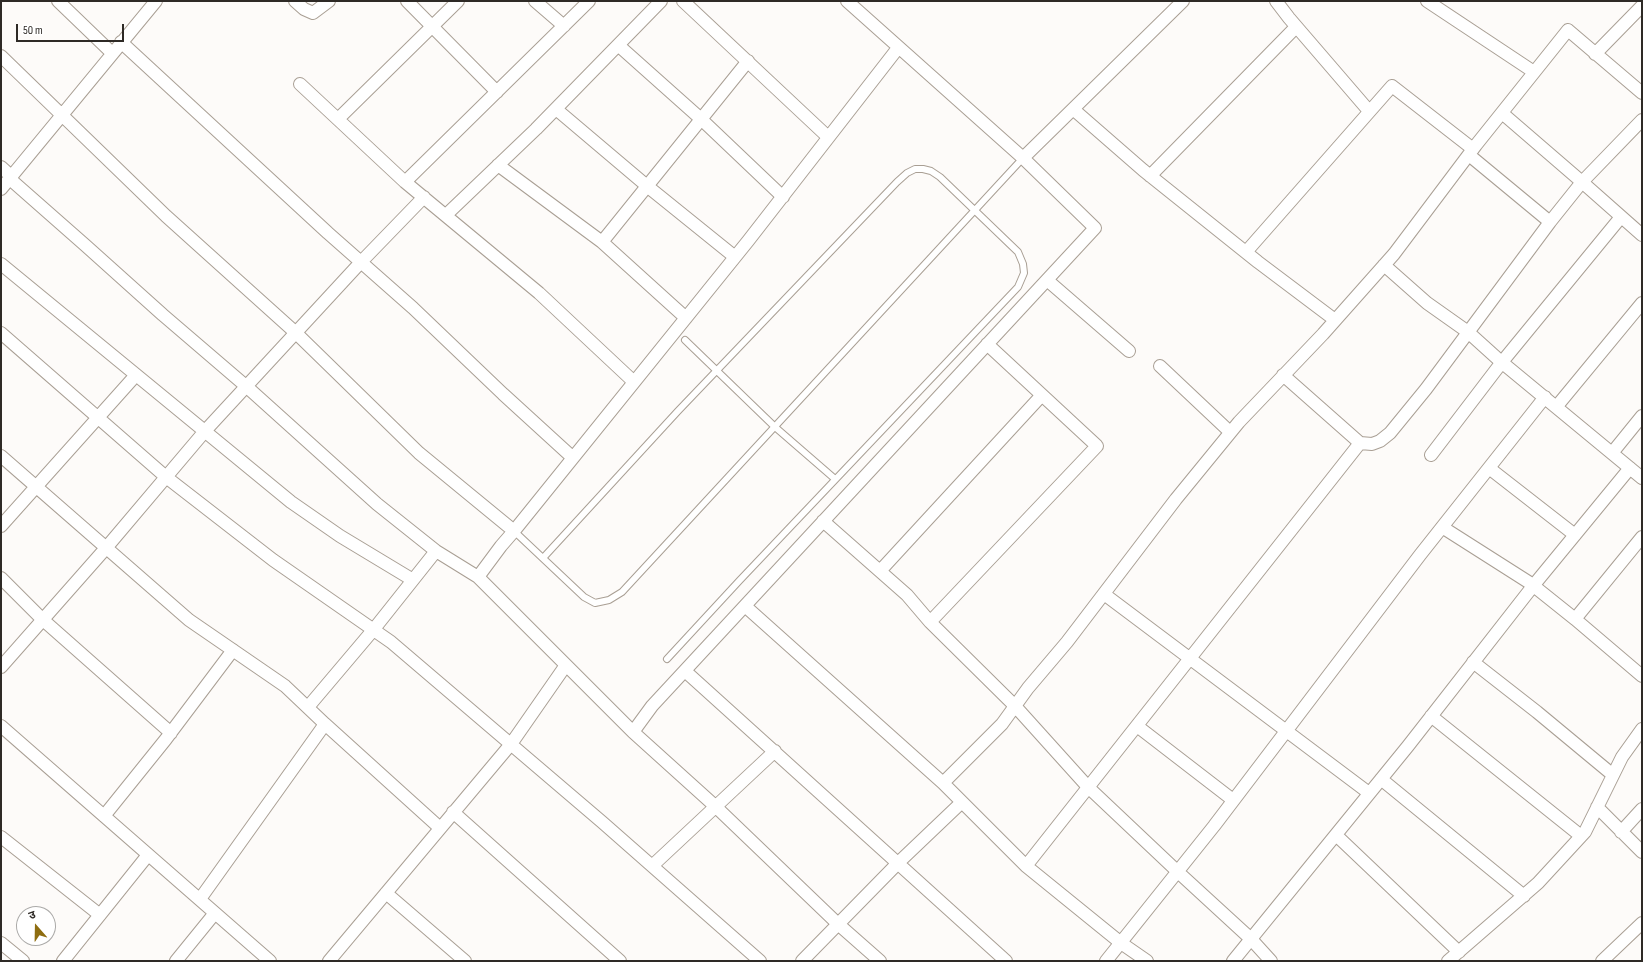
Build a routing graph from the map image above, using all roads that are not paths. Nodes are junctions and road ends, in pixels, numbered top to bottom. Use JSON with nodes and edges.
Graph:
{"nodes":[{"id":1,"x":58,"y":1,"type":"edge"},
{"id":2,"x":156,"y":1,"type":"edge"},
{"id":3,"x":295,"y":1,"type":"edge"},
{"id":4,"x":329,"y":1,"type":"edge"},
{"id":5,"x":407,"y":1,"type":"edge"},
{"id":6,"x":458,"y":1,"type":"edge"},
{"id":7,"x":535,"y":1,"type":"edge"},
{"id":8,"x":589,"y":1,"type":"edge"},
{"id":9,"x":661,"y":1,"type":"edge"},
{"id":10,"x":683,"y":1,"type":"edge"},
{"id":11,"x":847,"y":1,"type":"edge"},
{"id":12,"x":1183,"y":1,"type":"edge"},
{"id":13,"x":1276,"y":1,"type":"edge"},
{"id":14,"x":1428,"y":1,"type":"edge"},
{"id":15,"x":1642,"y":6,"type":"edge"},
{"id":16,"x":432,"y":26,"type":"junction"},
{"id":17,"x":564,"y":26,"type":"junction"},
{"id":18,"x":1296,"y":27,"type":"junction"},
{"id":19,"x":121,"y":42,"type":"junction"},
{"id":20,"x":618,"y":45,"type":"junction"},
{"id":21,"x":898,"y":48,"type":"junction"},
{"id":22,"x":112,"y":53,"type":"junction"},
{"id":23,"x":1595,"y":54,"type":"junction"},
{"id":24,"x":1,"y":56,"type":"edge"},
{"id":25,"x":748,"y":61,"type":"junction"},
{"id":26,"x":1534,"y":72,"type":"junction"},
{"id":27,"x":300,"y":84,"type":"dead end"},
{"id":28,"x":497,"y":92,"type":"junction"},
{"id":29,"x":1642,"y":93,"type":"edge"},
{"id":30,"x":556,"y":108,"type":"junction"},
{"id":31,"x":1073,"y":109,"type":"junction"},
{"id":32,"x":1370,"y":111,"type":"junction"},
{"id":33,"x":1502,"y":113,"type":"junction"},
{"id":34,"x":62,"y":115,"type":"junction"},
{"id":35,"x":338,"y":119,"type":"junction"},
{"id":36,"x":701,"y":119,"type":"junction"},
{"id":37,"x":1642,"y":120,"type":"edge"},
{"id":38,"x":828,"y":137,"type":"junction"},
{"id":39,"x":1471,"y":152,"type":"junction"},
{"id":40,"x":1023,"y":158,"type":"junction"},
{"id":41,"x":498,"y":166,"type":"junction"},
{"id":42,"x":1,"y":167,"type":"edge"},
{"id":43,"x":1150,"y":176,"type":"junction"},
{"id":44,"x":11,"y":178,"type":"junction"},
{"id":45,"x":405,"y":182,"type":"junction"},
{"id":46,"x":1582,"y":182,"type":"junction"},
{"id":47,"x":647,"y":186,"type":"junction"},
{"id":48,"x":1,"y":189,"type":"edge"},
{"id":49,"x":424,"y":197,"type":"junction"},
{"id":50,"x":782,"y":197,"type":"junction"},
{"id":51,"x":974,"y":211,"type":"junction"},
{"id":52,"x":446,"y":215,"type":"junction"},
{"id":53,"x":1621,"y":217,"type":"junction"},
{"id":54,"x":1550,"y":222,"type":"junction"},
{"id":55,"x":1642,"y":235,"type":"edge"},
{"id":56,"x":602,"y":242,"type":"junction"},
{"id":57,"x":1246,"y":252,"type":"junction"},
{"id":58,"x":735,"y":256,"type":"junction"},
{"id":59,"x":361,"y":262,"type":"junction"},
{"id":60,"x":1,"y":264,"type":"edge"},
{"id":61,"x":1384,"y":265,"type":"junction"},
{"id":62,"x":1047,"y":280,"type":"junction"},
{"id":63,"x":1642,"y":303,"type":"edge"},
{"id":64,"x":686,"y":318,"type":"junction"},
{"id":65,"x":1335,"y":320,"type":"junction"},
{"id":66,"x":1468,"y":332,"type":"junction"},
{"id":67,"x":1,"y":333,"type":"edge"},
{"id":68,"x":296,"y":333,"type":"junction"},
{"id":69,"x":685,"y":340,"type":"dead end"},
{"id":70,"x":987,"y":344,"type":"junction"},
{"id":71,"x":1129,"y":351,"type":"dead end"},
{"id":72,"x":1502,"y":362,"type":"junction"},
{"id":73,"x":1160,"y":366,"type":"dead end"},
{"id":74,"x":716,"y":371,"type":"junction"},
{"id":75,"x":136,"y":375,"type":"junction"},
{"id":76,"x":1284,"y":375,"type":"junction"},
{"id":77,"x":634,"y":382,"type":"junction"},
{"id":78,"x":247,"y":387,"type":"junction"},
{"id":79,"x":1042,"y":395,"type":"junction"},
{"id":80,"x":1545,"y":397,"type":"junction"},
{"id":81,"x":1557,"y":406,"type":"junction"},
{"id":82,"x":1642,"y":416,"type":"edge"},
{"id":83,"x":97,"y":417,"type":"junction"},
{"id":84,"x":775,"y":427,"type":"junction"},
{"id":85,"x":205,"y":431,"type":"junction"},
{"id":86,"x":1230,"y":432,"type":"junction"},
{"id":87,"x":1360,"y":443,"type":"junction"},
{"id":88,"x":1612,"y":453,"type":"junction"},
{"id":89,"x":1431,"y":455,"type":"dead end"},
{"id":90,"x":1,"y":456,"type":"edge"},
{"id":91,"x":572,"y":457,"type":"junction"},
{"id":92,"x":1489,"y":468,"type":"junction"},
{"id":93,"x":1630,"y":468,"type":"junction"},
{"id":94,"x":166,"y":477,"type":"junction"},
{"id":95,"x":1642,"y":478,"type":"edge"},
{"id":96,"x":835,"y":479,"type":"junction"},
{"id":97,"x":36,"y":487,"type":"junction"},
{"id":98,"x":823,"y":521,"type":"junction"},
{"id":99,"x":1,"y":526,"type":"edge"},
{"id":100,"x":1442,"y":527,"type":"junction"},
{"id":101,"x":514,"y":532,"type":"junction"},
{"id":102,"x":1575,"y":535,"type":"junction"},
{"id":103,"x":1642,"y":537,"type":"edge"},
{"id":104,"x":106,"y":548,"type":"junction"},
{"id":105,"x":436,"y":551,"type":"junction"},
{"id":106,"x":543,"y":558,"type":"junction"},
{"id":107,"x":880,"y":571,"type":"junction"},
{"id":108,"x":478,"y":577,"type":"junction"},
{"id":109,"x":1,"y":578,"type":"edge"},
{"id":110,"x":413,"y":580,"type":"junction"},
{"id":111,"x":1533,"y":586,"type":"junction"},
{"id":112,"x":1104,"y":594,"type":"junction"},
{"id":113,"x":744,"y":606,"type":"junction"},
{"id":114,"x":42,"y":619,"type":"junction"},
{"id":115,"x":1576,"y":619,"type":"junction"},
{"id":116,"x":930,"y":622,"type":"junction"},
{"id":117,"x":374,"y":629,"type":"junction"},
{"id":118,"x":233,"y":650,"type":"junction"},
{"id":119,"x":1189,"y":658,"type":"junction"},
{"id":120,"x":667,"y":659,"type":"dead end"},
{"id":121,"x":1473,"y":662,"type":"junction"},
{"id":122,"x":566,"y":665,"type":"junction"},
{"id":123,"x":1,"y":666,"type":"edge"},
{"id":124,"x":685,"y":671,"type":"junction"},
{"id":125,"x":1642,"y":676,"type":"edge"},
{"id":126,"x":1014,"y":706,"type":"junction"},
{"id":127,"x":308,"y":707,"type":"junction"},
{"id":128,"x":1431,"y":716,"type":"junction"},
{"id":129,"x":325,"y":724,"type":"junction"},
{"id":130,"x":1,"y":726,"type":"edge"},
{"id":131,"x":1137,"y":726,"type":"junction"},
{"id":132,"x":1642,"y":729,"type":"edge"},
{"id":133,"x":633,"y":732,"type":"junction"},
{"id":134,"x":1286,"y":732,"type":"junction"},
{"id":135,"x":170,"y":733,"type":"junction"},
{"id":136,"x":511,"y":744,"type":"junction"},
{"id":137,"x":775,"y":751,"type":"junction"},
{"id":138,"x":1613,"y":776,"type":"junction"},
{"id":139,"x":1381,"y":779,"type":"junction"},
{"id":140,"x":943,"y":783,"type":"junction"},
{"id":141,"x":1088,"y":787,"type":"junction"},
{"id":142,"x":1369,"y":793,"type":"junction"},
{"id":143,"x":1233,"y":800,"type":"junction"},
{"id":144,"x":962,"y":802,"type":"junction"},
{"id":145,"x":715,"y":806,"type":"junction"},
{"id":146,"x":1597,"y":807,"type":"junction"},
{"id":147,"x":1642,"y":809,"type":"edge"},
{"id":148,"x":454,"y":812,"type":"junction"},
{"id":149,"x":104,"y":816,"type":"junction"},
{"id":150,"x":440,"y":828,"type":"junction"},
{"id":151,"x":1622,"y":832,"type":"junction"},
{"id":152,"x":1336,"y":835,"type":"junction"},
{"id":153,"x":1581,"y":836,"type":"junction"},
{"id":154,"x":1,"y":837,"type":"edge"},
{"id":155,"x":1642,"y":852,"type":"edge"},
{"id":156,"x":148,"y":855,"type":"junction"},
{"id":157,"x":898,"y":862,"type":"junction"},
{"id":158,"x":652,"y":866,"type":"junction"},
{"id":159,"x":1026,"y":866,"type":"junction"},
{"id":160,"x":1178,"y":872,"type":"junction"},
{"id":161,"x":386,"y":893,"type":"junction"},
{"id":162,"x":1524,"y":896,"type":"junction"},
{"id":163,"x":200,"y":899,"type":"junction"},
{"id":164,"x":215,"y":912,"type":"junction"},
{"id":165,"x":100,"y":915,"type":"junction"},
{"id":166,"x":1642,"y":923,"type":"edge"},
{"id":167,"x":838,"y":924,"type":"junction"},
{"id":168,"x":1251,"y":939,"type":"junction"},
{"id":169,"x":1,"y":942,"type":"edge"},
{"id":170,"x":1121,"y":943,"type":"junction"},
{"id":171,"x":1459,"y":952,"type":"junction"},
{"id":172,"x":23,"y":961,"type":"edge"},
{"id":173,"x":63,"y":961,"type":"edge"},
{"id":174,"x":176,"y":961,"type":"edge"},
{"id":175,"x":270,"y":961,"type":"edge"},
{"id":176,"x":329,"y":961,"type":"edge"},
{"id":177,"x":465,"y":961,"type":"edge"},
{"id":178,"x":620,"y":961,"type":"edge"},
{"id":179,"x":760,"y":961,"type":"edge"},
{"id":180,"x":802,"y":961,"type":"edge"},
{"id":181,"x":880,"y":961,"type":"edge"},
{"id":182,"x":1006,"y":961,"type":"edge"},
{"id":183,"x":1106,"y":961,"type":"edge"},
{"id":184,"x":1147,"y":961,"type":"edge"},
{"id":185,"x":1233,"y":961,"type":"edge"},
{"id":186,"x":1271,"y":961,"type":"edge"},
{"id":187,"x":1448,"y":961,"type":"edge"},
{"id":188,"x":1602,"y":961,"type":"edge"}],
"edges":[{"from":1,"to":22,"type":"street"},
{"from":2,"to":19,"type":"street"},
{"from":3,"to":4,"type":"street"},
{"from":5,"to":16,"type":"street"},
{"from":6,"to":16,"type":"street"},
{"from":7,"to":17,"type":"street"},
{"from":8,"to":17,"type":"street"},
{"from":9,"to":20,"type":"street"},
{"from":10,"to":25,"type":"street"},
{"from":11,"to":21,"type":"street"},
{"from":12,"to":31,"type":"street"},
{"from":13,"to":18,"type":"street"},
{"from":14,"to":26,"type":"street"},
{"from":15,"to":23,"type":"street"},
{"from":16,"to":28,"type":"street"},
{"from":16,"to":35,"type":"street"},
{"from":17,"to":28,"type":"street"},
{"from":18,"to":32,"type":"street"},
{"from":18,"to":43,"type":"street"},
{"from":19,"to":22,"type":"street"},
{"from":19,"to":59,"type":"street"},
{"from":20,"to":30,"type":"street"},
{"from":20,"to":36,"type":"street"},
{"from":21,"to":38,"type":"street"},
{"from":21,"to":40,"type":"street"},
{"from":22,"to":34,"type":"street"},
{"from":23,"to":26,"type":"street"},
{"from":23,"to":29,"type":"street"},
{"from":24,"to":34,"type":"street"},
{"from":25,"to":36,"type":"street"},
{"from":25,"to":38,"type":"street"},
{"from":26,"to":33,"type":"street"},
{"from":27,"to":35,"type":"street"},
{"from":28,"to":45,"type":"street"},
{"from":30,"to":41,"type":"street"},
{"from":30,"to":47,"type":"street"},
{"from":31,"to":40,"type":"street"},
{"from":31,"to":43,"type":"street"},
{"from":32,"to":39,"type":"street"},
{"from":32,"to":57,"type":"street"},
{"from":33,"to":39,"type":"street"},
{"from":33,"to":46,"type":"street"},
{"from":34,"to":44,"type":"street"},
{"from":34,"to":68,"type":"street"},
{"from":35,"to":45,"type":"street"},
{"from":36,"to":47,"type":"street"},
{"from":36,"to":50,"type":"street"},
{"from":37,"to":46,"type":"street"},
{"from":38,"to":50,"type":"street"},
{"from":39,"to":54,"type":"street"},
{"from":39,"to":61,"type":"street"},
{"from":40,"to":51,"type":"lane"},
{"from":40,"to":62,"type":"street"},
{"from":41,"to":52,"type":"street"},
{"from":41,"to":56,"type":"street"},
{"from":42,"to":44,"type":"street"},
{"from":43,"to":57,"type":"street"},
{"from":44,"to":48,"type":"street"},
{"from":44,"to":78,"type":"street"},
{"from":45,"to":49,"type":"street"},
{"from":46,"to":53,"type":"street"},
{"from":46,"to":54,"type":"street"},
{"from":47,"to":56,"type":"street"},
{"from":47,"to":58,"type":"street"},
{"from":49,"to":52,"type":"street"},
{"from":49,"to":59,"type":"street"},
{"from":50,"to":58,"type":"street"},
{"from":51,"to":74,"type":"lane"},
{"from":51,"to":84,"type":"lane"},
{"from":51,"to":96,"type":"lane"},
{"from":52,"to":77,"type":"street"},
{"from":53,"to":55,"type":"street"},
{"from":53,"to":72,"type":"street"},
{"from":54,"to":66,"type":"street"},
{"from":56,"to":64,"type":"street"},
{"from":57,"to":65,"type":"street"},
{"from":58,"to":64,"type":"street"},
{"from":59,"to":68,"type":"street"},
{"from":59,"to":91,"type":"street"},
{"from":60,"to":75,"type":"street"},
{"from":61,"to":65,"type":"street"},
{"from":61,"to":66,"type":"street"},
{"from":62,"to":70,"type":"street"},
{"from":62,"to":71,"type":"street"},
{"from":63,"to":81,"type":"street"},
{"from":64,"to":77,"type":"street"},
{"from":65,"to":76,"type":"street"},
{"from":66,"to":72,"type":"street"},
{"from":66,"to":87,"type":"street"},
{"from":67,"to":83,"type":"street"},
{"from":68,"to":78,"type":"street"},
{"from":68,"to":101,"type":"street"},
{"from":69,"to":74,"type":"lane"},
{"from":70,"to":79,"type":"street"},
{"from":70,"to":98,"type":"street"},
{"from":72,"to":80,"type":"street"},
{"from":72,"to":89,"type":"street"},
{"from":73,"to":86,"type":"street"},
{"from":74,"to":84,"type":"lane"},
{"from":74,"to":106,"type":"lane"},
{"from":75,"to":83,"type":"street"},
{"from":75,"to":85,"type":"street"},
{"from":76,"to":86,"type":"street"},
{"from":76,"to":87,"type":"street"},
{"from":77,"to":91,"type":"street"},
{"from":78,"to":85,"type":"street"},
{"from":78,"to":105,"type":"street"},
{"from":79,"to":107,"type":"street"},
{"from":79,"to":116,"type":"street"},
{"from":80,"to":81,"type":"street"},
{"from":80,"to":92,"type":"street"},
{"from":81,"to":88,"type":"street"},
{"from":82,"to":88,"type":"street"},
{"from":83,"to":94,"type":"street"},
{"from":83,"to":97,"type":"street"},
{"from":84,"to":96,"type":"lane"},
{"from":84,"to":106,"type":"lane"},
{"from":85,"to":94,"type":"street"},
{"from":85,"to":110,"type":"street"},
{"from":86,"to":112,"type":"street"},
{"from":87,"to":119,"type":"street"},
{"from":88,"to":93,"type":"street"},
{"from":90,"to":97,"type":"street"},
{"from":91,"to":101,"type":"street"},
{"from":92,"to":100,"type":"street"},
{"from":92,"to":102,"type":"street"},
{"from":93,"to":95,"type":"street"},
{"from":93,"to":102,"type":"street"},
{"from":94,"to":104,"type":"street"},
{"from":94,"to":117,"type":"street"},
{"from":96,"to":120,"type":"lane"},
{"from":97,"to":99,"type":"street"},
{"from":97,"to":104,"type":"street"},
{"from":98,"to":107,"type":"street"},
{"from":98,"to":113,"type":"street"},
{"from":100,"to":111,"type":"street"},
{"from":100,"to":134,"type":"street"},
{"from":101,"to":106,"type":"lane"},
{"from":101,"to":108,"type":"street"},
{"from":102,"to":111,"type":"street"},
{"from":103,"to":115,"type":"street"},
{"from":104,"to":114,"type":"street"},
{"from":104,"to":118,"type":"street"},
{"from":105,"to":108,"type":"street"},
{"from":105,"to":110,"type":"street"},
{"from":107,"to":116,"type":"street"},
{"from":108,"to":122,"type":"street"},
{"from":109,"to":114,"type":"street"},
{"from":110,"to":117,"type":"street"},
{"from":111,"to":115,"type":"street"},
{"from":111,"to":121,"type":"street"},
{"from":112,"to":119,"type":"street"},
{"from":112,"to":126,"type":"street"},
{"from":113,"to":124,"type":"street"},
{"from":113,"to":140,"type":"street"},
{"from":114,"to":123,"type":"street"},
{"from":114,"to":135,"type":"street"},
{"from":115,"to":125,"type":"street"},
{"from":116,"to":126,"type":"street"},
{"from":117,"to":127,"type":"street"},
{"from":117,"to":136,"type":"street"},
{"from":118,"to":127,"type":"street"},
{"from":118,"to":135,"type":"street"},
{"from":119,"to":131,"type":"street"},
{"from":119,"to":134,"type":"street"},
{"from":121,"to":128,"type":"street"},
{"from":121,"to":138,"type":"street"},
{"from":122,"to":133,"type":"street"},
{"from":122,"to":136,"type":"street"},
{"from":124,"to":133,"type":"street"},
{"from":124,"to":137,"type":"street"},
{"from":126,"to":140,"type":"street"},
{"from":126,"to":141,"type":"street"},
{"from":127,"to":129,"type":"street"},
{"from":128,"to":139,"type":"street"},
{"from":128,"to":153,"type":"street"},
{"from":129,"to":150,"type":"street"},
{"from":129,"to":163,"type":"street"},
{"from":130,"to":149,"type":"street"},
{"from":131,"to":141,"type":"street"},
{"from":131,"to":143,"type":"street"},
{"from":132,"to":138,"type":"street"},
{"from":133,"to":145,"type":"street"},
{"from":134,"to":142,"type":"street"},
{"from":134,"to":143,"type":"street"},
{"from":135,"to":149,"type":"street"},
{"from":136,"to":148,"type":"street"},
{"from":136,"to":158,"type":"street"},
{"from":137,"to":145,"type":"street"},
{"from":137,"to":157,"type":"street"},
{"from":138,"to":146,"type":"street"},
{"from":139,"to":142,"type":"street"},
{"from":139,"to":162,"type":"street"},
{"from":140,"to":144,"type":"street"},
{"from":141,"to":159,"type":"street"},
{"from":141,"to":160,"type":"street"},
{"from":142,"to":152,"type":"street"},
{"from":143,"to":160,"type":"street"},
{"from":144,"to":157,"type":"street"},
{"from":144,"to":159,"type":"street"},
{"from":145,"to":158,"type":"street"},
{"from":145,"to":167,"type":"street"},
{"from":146,"to":151,"type":"street"},
{"from":146,"to":153,"type":"street"},
{"from":147,"to":151,"type":"street"},
{"from":148,"to":150,"type":"street"},
{"from":148,"to":178,"type":"street"},
{"from":149,"to":156,"type":"street"},
{"from":150,"to":161,"type":"street"},
{"from":151,"to":155,"type":"street"},
{"from":152,"to":168,"type":"street"},
{"from":152,"to":171,"type":"street"},
{"from":153,"to":162,"type":"street"},
{"from":154,"to":165,"type":"street"},
{"from":156,"to":163,"type":"street"},
{"from":156,"to":165,"type":"street"},
{"from":157,"to":167,"type":"street"},
{"from":157,"to":182,"type":"street"},
{"from":158,"to":179,"type":"street"},
{"from":159,"to":170,"type":"street"},
{"from":160,"to":168,"type":"street"},
{"from":160,"to":170,"type":"street"},
{"from":161,"to":176,"type":"street"},
{"from":161,"to":177,"type":"street"},
{"from":162,"to":171,"type":"street"},
{"from":163,"to":164,"type":"street"},
{"from":164,"to":174,"type":"street"},
{"from":164,"to":175,"type":"street"},
{"from":165,"to":173,"type":"street"},
{"from":166,"to":188,"type":"street"},
{"from":167,"to":180,"type":"street"},
{"from":167,"to":181,"type":"street"},
{"from":168,"to":185,"type":"street"},
{"from":168,"to":186,"type":"street"},
{"from":169,"to":172,"type":"street"},
{"from":170,"to":183,"type":"street"},
{"from":170,"to":184,"type":"street"},
{"from":171,"to":187,"type":"street"}]}
